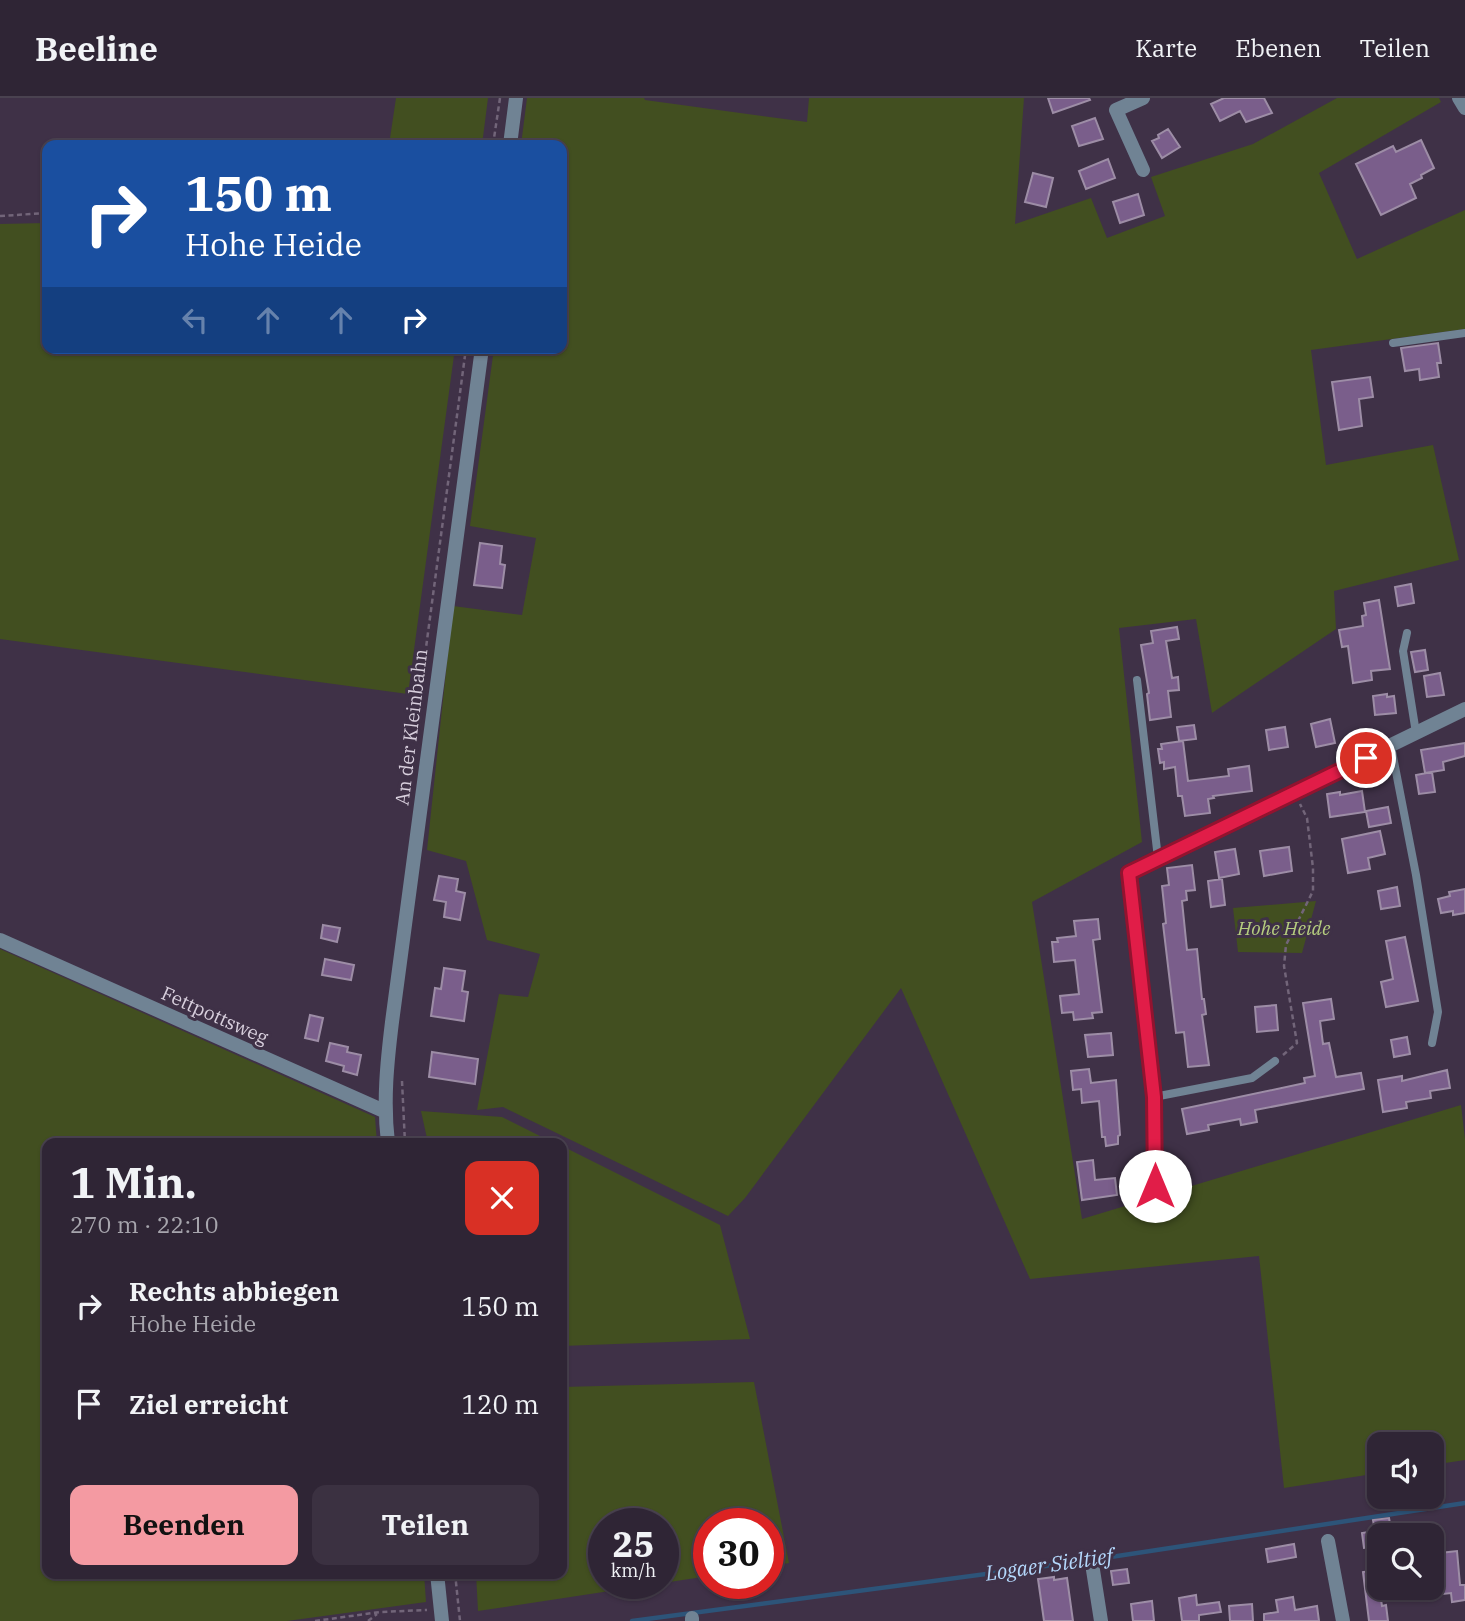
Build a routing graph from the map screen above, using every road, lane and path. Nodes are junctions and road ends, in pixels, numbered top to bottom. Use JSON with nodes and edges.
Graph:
{"nodes":[{"id":1,"x":499,"y":98,"type":"edge"},
{"id":2,"x":516,"y":98,"type":"edge"},
{"id":3,"x":1143,"y":98,"type":"edge"},
{"id":4,"x":1459,"y":98,"type":"edge"},
{"id":5,"x":1465,"y":108,"type":"edge"},
{"id":6,"x":494,"y":140,"type":"edge"},
{"id":7,"x":511,"y":140,"type":"edge"},
{"id":8,"x":1143,"y":170,"type":"dead end"},
{"id":9,"x":42,"y":213,"type":"edge"},
{"id":10,"x":0,"y":216,"type":"edge"},
{"id":11,"x":1465,"y":333,"type":"edge"},
{"id":12,"x":1393,"y":343,"type":"dead end"},
{"id":13,"x":481,"y":354,"type":"edge"},
{"id":14,"x":1407,"y":633,"type":"dead end"},
{"id":15,"x":1137,"y":680,"type":"dead end"},
{"id":16,"x":1465,"y":709,"type":"edge"},
{"id":17,"x":1416,"y":733,"type":"junction"},
{"id":18,"x":1391,"y":746,"type":"junction"},
{"id":19,"x":1293,"y":793,"type":"junction"},
{"id":20,"x":1158,"y":858,"type":"junction"},
{"id":21,"x":0,"y":940,"type":"edge"},
{"id":22,"x":1432,"y":1043,"type":"dead end"},
{"id":23,"x":1275,"y":1061,"type":"joint"},
{"id":24,"x":1154,"y":1097,"type":"junction"},
{"id":25,"x":384,"y":1111,"type":"junction"},
{"id":26,"x":387,"y":1138,"type":"edge"},
{"id":27,"x":1155,"y":1186,"type":"dead end"},
{"id":28,"x":1328,"y":1541,"type":"dead end"},
{"id":29,"x":1093,"y":1570,"type":"dead end"},
{"id":30,"x":438,"y":1579,"type":"edge"},
{"id":31,"x":456,"y":1579,"type":"edge"},
{"id":32,"x":380,"y":1612,"type":"junction"},
{"id":33,"x":442,"y":1615,"type":"edge"},
{"id":34,"x":315,"y":1621,"type":"edge"},
{"id":35,"x":368,"y":1621,"type":"edge"},
{"id":36,"x":460,"y":1621,"type":"edge"},
{"id":37,"x":1101,"y":1621,"type":"edge"},
{"id":38,"x":1343,"y":1621,"type":"edge"}],
"edges":[{"from":1,"to":6,"type":"path"},
{"from":2,"to":7,"type":"street"},
{"from":3,"to":8,"type":"street"},
{"from":4,"to":5,"type":"street"},
{"from":9,"to":10,"type":"path"},
{"from":11,"to":12,"type":"lane"},
{"from":13,"to":25,"type":"street","name":"An der Kleinbahn"},
{"from":14,"to":17,"type":"lane"},
{"from":15,"to":20,"type":"lane"},
{"from":16,"to":17,"type":"street"},
{"from":17,"to":18,"type":"street"},
{"from":18,"to":19,"type":"street"},
{"from":18,"to":22,"type":"lane"},
{"from":19,"to":20,"type":"street"},
{"from":19,"to":23,"type":"path"},
{"from":20,"to":24,"type":"street"},
{"from":21,"to":25,"type":"street","name":"Fettpottsweg"},
{"from":23,"to":24,"type":"lane"},
{"from":24,"to":27,"type":"street"},
{"from":25,"to":26,"type":"street"},
{"from":28,"to":38,"type":"street"},
{"from":29,"to":37,"type":"street"},
{"from":30,"to":33,"type":"street"},
{"from":31,"to":36,"type":"path"},
{"from":32,"to":33,"type":"path"},
{"from":32,"to":34,"type":"path"},
{"from":32,"to":35,"type":"path"}]}
